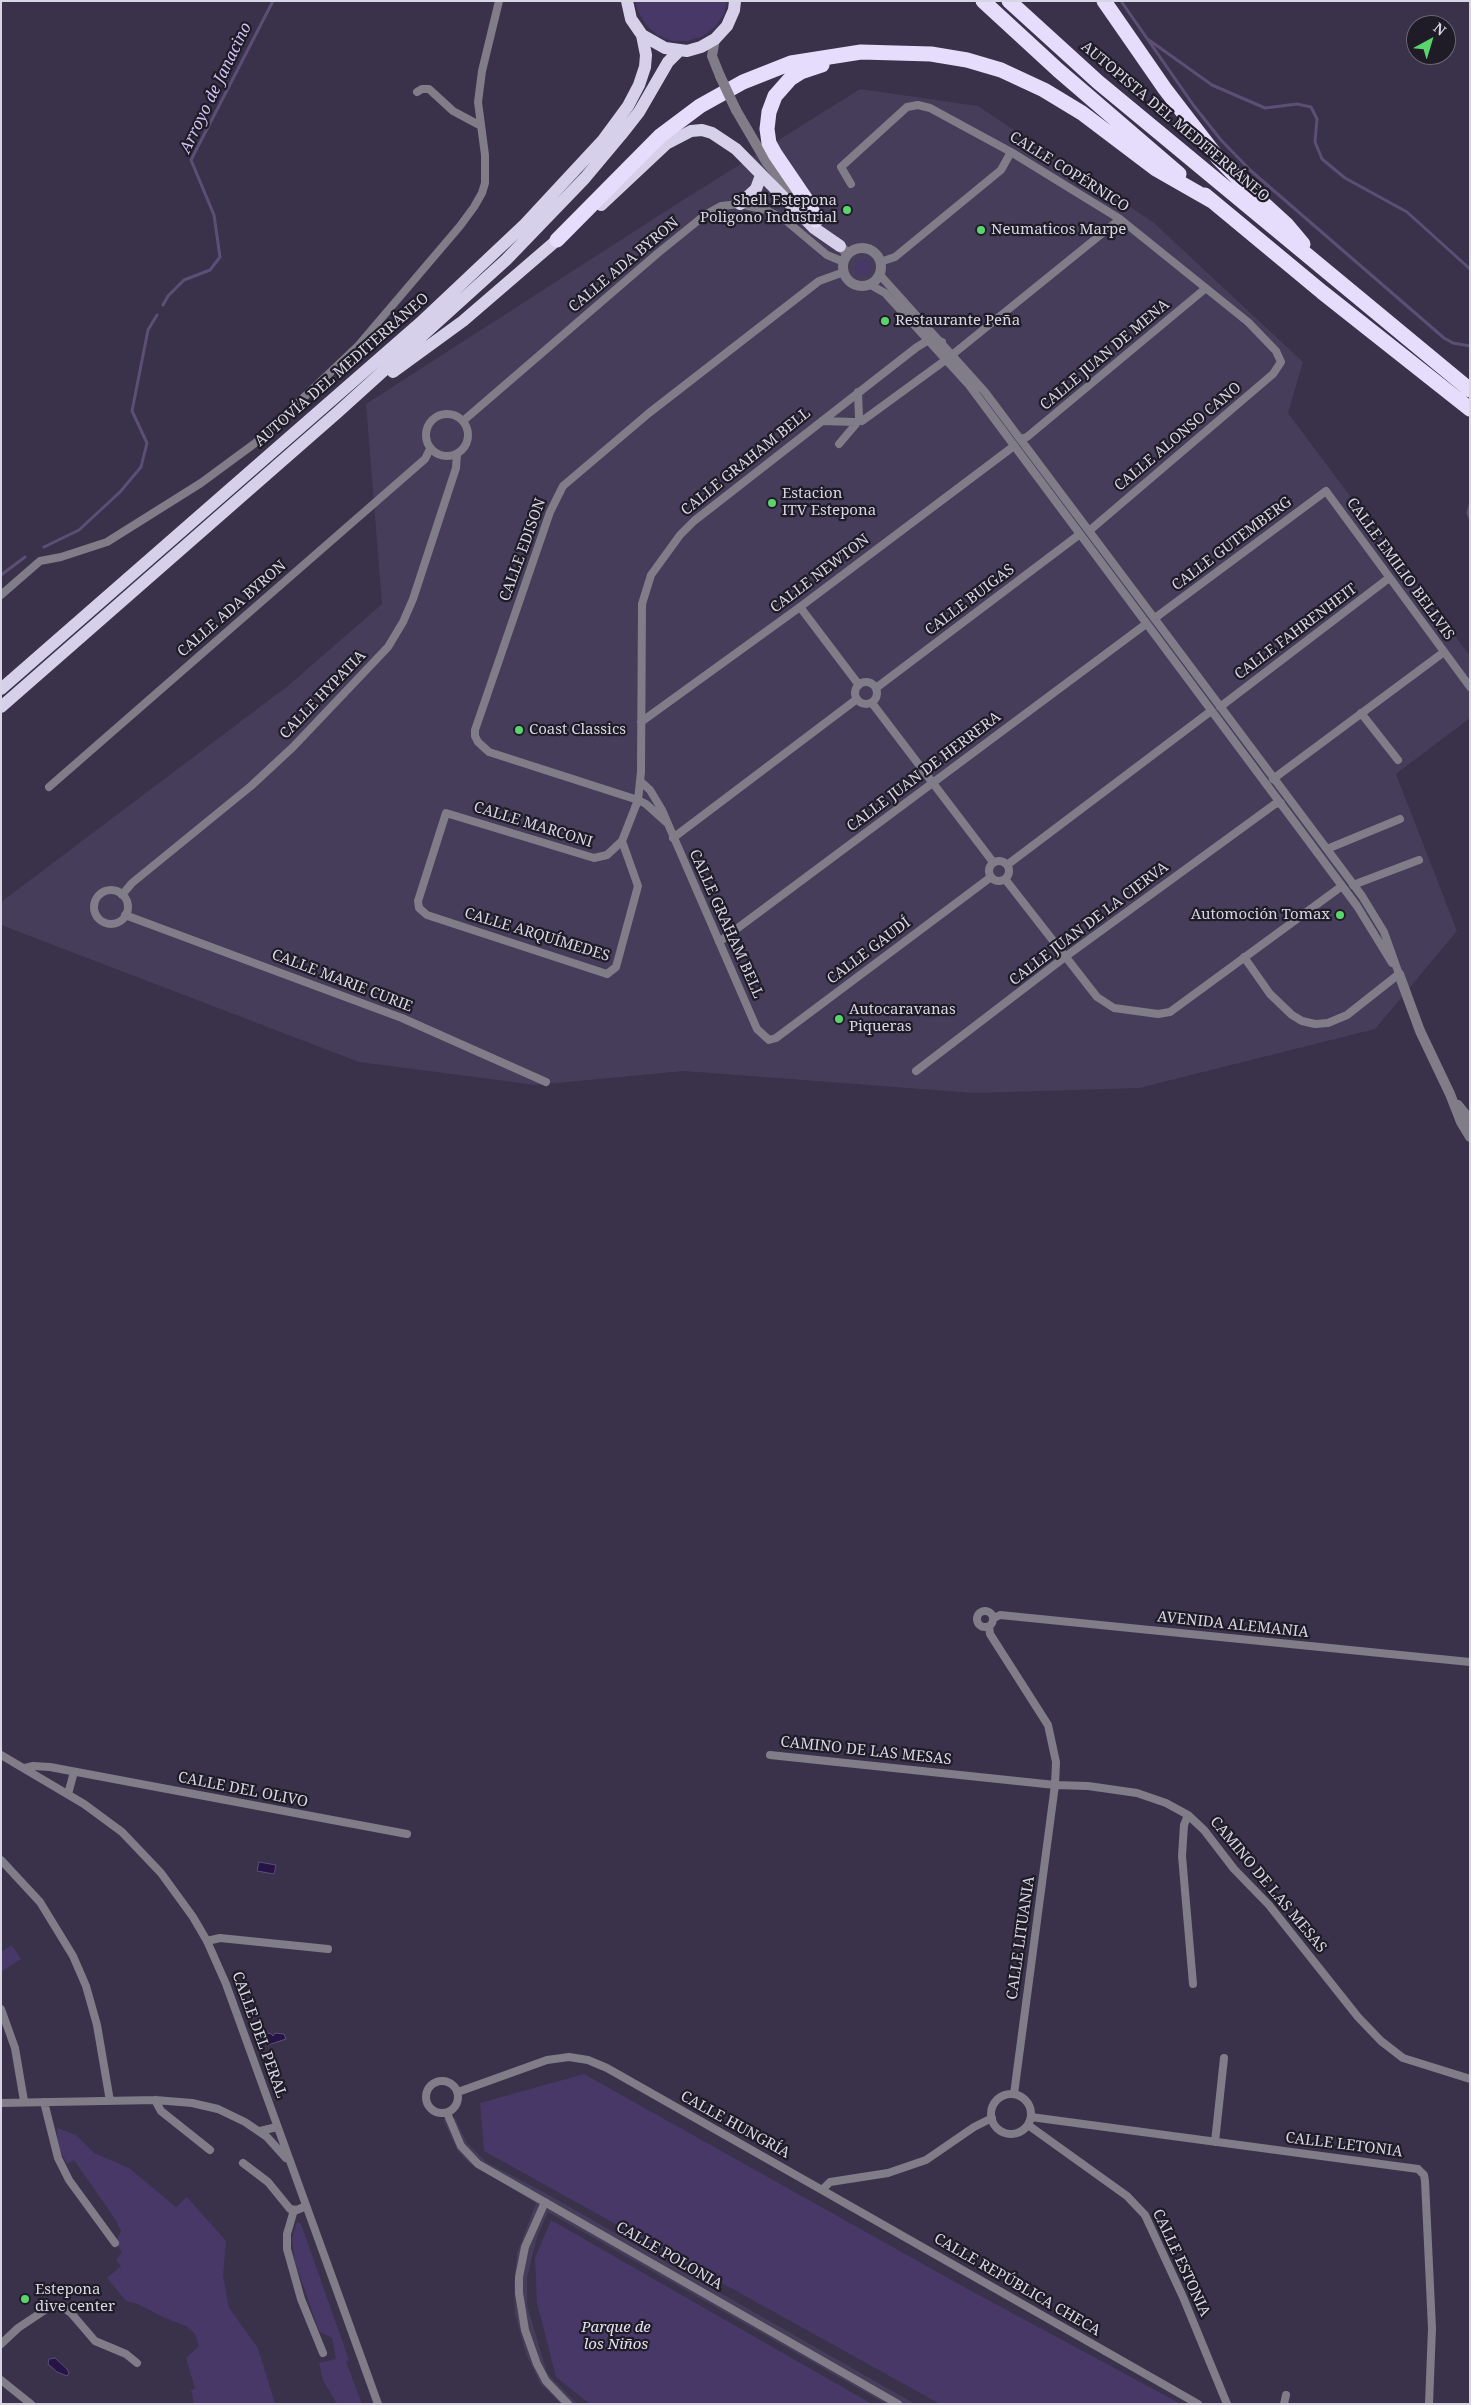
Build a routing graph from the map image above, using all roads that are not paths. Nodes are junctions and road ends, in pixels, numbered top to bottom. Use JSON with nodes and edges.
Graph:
{"nodes":[{"id":1,"x":499,"y":1,"type":"edge"},
{"id":2,"x":627,"y":1,"type":"edge"},
{"id":3,"x":735,"y":1,"type":"edge"},
{"id":4,"x":983,"y":1,"type":"edge"},
{"id":5,"x":1009,"y":1,"type":"edge"},
{"id":6,"x":1104,"y":1,"type":"edge"},
{"id":7,"x":642,"y":35,"type":"junction"},
{"id":8,"x":715,"y":39,"type":"junction"},
{"id":9,"x":679,"y":50,"type":"junction"},
{"id":10,"x":694,"y":50,"type":"junction"},
{"id":11,"x":861,"y":52,"type":"junction"},
{"id":12,"x":714,"y":65,"type":"junction"},
{"id":13,"x":417,"y":92,"type":"dead end"},
{"id":14,"x":481,"y":126,"type":"junction"},
{"id":15,"x":1011,"y":152,"type":"junction"},
{"id":16,"x":761,"y":175,"type":"junction"},
{"id":17,"x":852,"y":184,"type":"dead end"},
{"id":18,"x":1212,"y":201,"type":"junction"},
{"id":19,"x":740,"y":204,"type":"junction"},
{"id":20,"x":1120,"y":219,"type":"junction"},
{"id":21,"x":816,"y":220,"type":"junction"},
{"id":22,"x":556,"y":240,"type":"junction"},
{"id":23,"x":844,"y":258,"type":"junction"},
{"id":24,"x":880,"y":262,"type":"junction"},
{"id":25,"x":1321,"y":266,"type":"junction"},
{"id":26,"x":880,"y":274,"type":"junction"},
{"id":27,"x":869,"y":284,"type":"junction"},
{"id":28,"x":1206,"y":288,"type":"junction"},
{"id":29,"x":929,"y":339,"type":"junction"},
{"id":30,"x":942,"y":342,"type":"junction"},
{"id":31,"x":950,"y":357,"type":"junction"},
{"id":32,"x":1281,"y":362,"type":"joint"},
{"id":33,"x":858,"y":392,"type":"junction"},
{"id":34,"x":985,"y":392,"type":"junction"},
{"id":35,"x":1466,"y":396,"type":"edge"},
{"id":36,"x":338,"y":412,"type":"junction"},
{"id":37,"x":463,"y":421,"type":"junction"},
{"id":38,"x":822,"y":421,"type":"junction"},
{"id":39,"x":858,"y":421,"type":"junction"},
{"id":40,"x":1020,"y":439,"type":"junction"},
{"id":41,"x":838,"y":444,"type":"dead end"},
{"id":42,"x":1014,"y":446,"type":"junction"},
{"id":43,"x":430,"y":449,"type":"junction"},
{"id":44,"x":458,"y":454,"type":"junction"},
{"id":45,"x":1326,"y":491,"type":"joint"},
{"id":46,"x":1089,"y":531,"type":"junction"},
{"id":47,"x":1080,"y":534,"type":"junction"},
{"id":48,"x":1106,"y":554,"type":"junction"},
{"id":49,"x":1389,"y":578,"type":"junction"},
{"id":50,"x":1134,"y":591,"type":"junction"},
{"id":51,"x":1,"y":595,"type":"edge"},
{"id":52,"x":800,"y":607,"type":"junction"},
{"id":53,"x":1155,"y":618,"type":"junction"},
{"id":54,"x":1146,"y":624,"type":"junction"},
{"id":55,"x":1444,"y":652,"type":"junction"},
{"id":56,"x":859,"y":685,"type":"junction"},
{"id":57,"x":1470,"y":687,"type":"edge"},
{"id":58,"x":876,"y":688,"type":"junction"},
{"id":59,"x":1,"y":689,"type":"edge"},
{"id":60,"x":857,"y":699,"type":"junction"},
{"id":61,"x":872,"y":703,"type":"junction"},
{"id":62,"x":1,"y":707,"type":"edge"},
{"id":63,"x":1220,"y":707,"type":"junction"},
{"id":64,"x":1211,"y":711,"type":"junction"},
{"id":65,"x":1362,"y":713,"type":"junction"},
{"id":66,"x":641,"y":722,"type":"junction"},
{"id":67,"x":1236,"y":729,"type":"junction"},
{"id":68,"x":1398,"y":760,"type":"dead end"},
{"id":69,"x":1250,"y":763,"type":"junction"},
{"id":70,"x":1273,"y":779,"type":"junction"},
{"id":71,"x":640,"y":781,"type":"junction"},
{"id":72,"x":932,"y":783,"type":"junction"},
{"id":73,"x":49,"y":787,"type":"dead end"},
{"id":74,"x":638,"y":800,"type":"junction"},
{"id":75,"x":1280,"y":803,"type":"junction"},
{"id":76,"x":446,"y":813,"type":"joint"},
{"id":77,"x":1400,"y":819,"type":"dead end"},
{"id":78,"x":666,"y":822,"type":"junction"},
{"id":79,"x":673,"y":838,"type":"junction"},
{"id":80,"x":622,"y":842,"type":"junction"},
{"id":81,"x":1327,"y":849,"type":"junction"},
{"id":82,"x":1419,"y":860,"type":"dead end"},
{"id":83,"x":993,"y":862,"type":"junction"},
{"id":84,"x":1007,"y":864,"type":"junction"},
{"id":85,"x":991,"y":877,"type":"junction"},
{"id":86,"x":1005,"y":879,"type":"junction"},
{"id":87,"x":1353,"y":884,"type":"junction"},
{"id":88,"x":1342,"y":886,"type":"junction"},
{"id":89,"x":122,"y":895,"type":"junction"},
{"id":90,"x":125,"y":915,"type":"junction"},
{"id":91,"x":1377,"y":919,"type":"junction"},
{"id":92,"x":719,"y":942,"type":"junction"},
{"id":93,"x":1065,"y":957,"type":"junction"},
{"id":94,"x":1244,"y":957,"type":"junction"},
{"id":95,"x":1398,"y":974,"type":"junction"},
{"id":96,"x":763,"y":1037,"type":"joint"},
{"id":97,"x":916,"y":1071,"type":"dead end"},
{"id":98,"x":546,"y":1082,"type":"dead end"},
{"id":99,"x":1450,"y":1094,"type":"junction"},
{"id":100,"x":1470,"y":1120,"type":"edge"},
{"id":101,"x":1470,"y":1137,"type":"edge"},
{"id":102,"x":994,"y":1618,"type":"junction"},
{"id":103,"x":989,"y":1626,"type":"junction"},
{"id":104,"x":1470,"y":1662,"type":"edge"},
{"id":105,"x":770,"y":1755,"type":"dead end"},
{"id":106,"x":1,"y":1756,"type":"edge"},
{"id":107,"x":26,"y":1768,"type":"junction"},
{"id":108,"x":74,"y":1772,"type":"junction"},
{"id":109,"x":1055,"y":1785,"type":"junction"},
{"id":110,"x":68,"y":1794,"type":"junction"},
{"id":111,"x":1188,"y":1815,"type":"junction"},
{"id":112,"x":407,"y":1834,"type":"dead end"},
{"id":113,"x":1,"y":1860,"type":"edge"},
{"id":114,"x":207,"y":1941,"type":"junction"},
{"id":115,"x":328,"y":1949,"type":"dead end"},
{"id":116,"x":1193,"y":1984,"type":"dead end"},
{"id":117,"x":1,"y":2009,"type":"edge"},
{"id":118,"x":1224,"y":2058,"type":"dead end"},
{"id":119,"x":1470,"y":2079,"type":"edge"},
{"id":120,"x":458,"y":2092,"type":"junction"},
{"id":121,"x":1014,"y":2094,"type":"junction"},
{"id":122,"x":155,"y":2100,"type":"junction"},
{"id":123,"x":24,"y":2101,"type":"junction"},
{"id":124,"x":110,"y":2101,"type":"junction"},
{"id":125,"x":44,"y":2102,"type":"junction"},
{"id":126,"x":1,"y":2103,"type":"edge"},
{"id":127,"x":447,"y":2113,"type":"junction"},
{"id":128,"x":1031,"y":2117,"type":"junction"},
{"id":129,"x":992,"y":2118,"type":"junction"},
{"id":130,"x":1028,"y":2125,"type":"junction"},
{"id":131,"x":277,"y":2127,"type":"junction"},
{"id":132,"x":260,"y":2131,"type":"junction"},
{"id":133,"x":1215,"y":2142,"type":"junction"},
{"id":134,"x":210,"y":2150,"type":"dead end"},
{"id":135,"x":243,"y":2163,"type":"dead end"},
{"id":136,"x":290,"y":2164,"type":"junction"},
{"id":137,"x":822,"y":2190,"type":"junction"},
{"id":138,"x":545,"y":2202,"type":"junction"},
{"id":139,"x":306,"y":2206,"type":"junction"},
{"id":140,"x":294,"y":2210,"type":"junction"},
{"id":141,"x":115,"y":2242,"type":"dead end"},
{"id":142,"x":1,"y":2344,"type":"edge"},
{"id":143,"x":323,"y":2353,"type":"dead end"},
{"id":144,"x":137,"y":2363,"type":"dead end"},
{"id":145,"x":1,"y":2380,"type":"edge"},
{"id":146,"x":1286,"y":2395,"type":"dead end"},
{"id":147,"x":31,"y":2404,"type":"edge"},
{"id":148,"x":378,"y":2404,"type":"edge"},
{"id":149,"x":568,"y":2404,"type":"edge"},
{"id":150,"x":898,"y":2404,"type":"edge"},
{"id":151,"x":1198,"y":2404,"type":"edge"},
{"id":152,"x":1227,"y":2404,"type":"edge"},
{"id":153,"x":1284,"y":2404,"type":"edge"},
{"id":154,"x":1429,"y":2404,"type":"edge"}],
"edges":[{"from":1,"to":14,"type":"street"},
{"from":2,"to":7,"type":"highway"},
{"from":3,"to":8,"type":"highway"},
{"from":4,"to":18,"type":"highway"},
{"from":5,"to":25,"type":"highway","name":"AUTOPISTA DEL MEDITERRÁNEO"},
{"from":6,"to":25,"type":"highway"},
{"from":7,"to":9,"type":"highway"},
{"from":7,"to":59,"type":"highway","name":"AUTOVÍA DEL MEDITERRÁNEO"},
{"from":8,"to":10,"type":"highway"},
{"from":8,"to":12,"type":"street"},
{"from":9,"to":10,"type":"highway"},
{"from":9,"to":36,"type":"highway","name":"AUTOVÍA DEL MEDITERRÁNEO"},
{"from":10,"to":12,"type":"street"},
{"from":11,"to":18,"type":"highway"},
{"from":11,"to":21,"type":"highway"},
{"from":11,"to":22,"type":"highway"},
{"from":12,"to":21,"type":"street","bridge":true},
{"from":13,"to":14,"type":"street"},
{"from":14,"to":51,"type":"street"},
{"from":15,"to":17,"type":"street","name":"CALLE COPÉRNICO"},
{"from":15,"to":20,"type":"street","name":"CALLE COPÉRNICO"},
{"from":15,"to":24,"type":"street"},
{"from":16,"to":19,"type":"highway"},
{"from":16,"to":22,"type":"highway","name":"AUTOVÍA DEL MEDITERRÁNEO"},
{"from":16,"to":23,"type":"highway","name":"AUTOVÍA DEL MEDITERRÁNEO"},
{"from":18,"to":35,"type":"highway"},
{"from":19,"to":23,"type":"street","name":"CALLE ADA BYRON"},
{"from":19,"to":37,"type":"street","name":"CALLE ADA BYRON"},
{"from":20,"to":28,"type":"street","name":"CALLE COPÉRNICO"},
{"from":20,"to":31,"type":"street"},
{"from":21,"to":23,"type":"street"},
{"from":22,"to":36,"type":"highway","name":"AUTOVÍA DEL MEDITERRÁNEO"},
{"from":23,"to":24,"type":"street"},
{"from":23,"to":27,"type":"street"},
{"from":23,"to":74,"type":"street","name":"CALLE EDISON"},
{"from":24,"to":26,"type":"street"},
{"from":25,"to":35,"type":"highway"},
{"from":26,"to":27,"type":"street"},
{"from":26,"to":30,"type":"street"},
{"from":27,"to":29,"type":"street"},
{"from":28,"to":32,"type":"street","name":"CALLE COPÉRNICO"},
{"from":28,"to":40,"type":"street","name":"CALLE JUAN DE MENA"},
{"from":29,"to":30,"type":"street"},
{"from":29,"to":31,"type":"street"},
{"from":29,"to":33,"type":"street","name":"CALLE GRAHAM BELL"},
{"from":30,"to":31,"type":"street"},
{"from":31,"to":34,"type":"street"},
{"from":31,"to":39,"type":"street"},
{"from":31,"to":42,"type":"street"},
{"from":32,"to":46,"type":"street","name":"CALLE ALONSO CANO"},
{"from":33,"to":38,"type":"street","name":"CALLE GRAHAM BELL"},
{"from":33,"to":39,"type":"street"},
{"from":34,"to":40,"type":"street"},
{"from":34,"to":42,"type":"street"},
{"from":36,"to":62,"type":"highway","name":"AUTOVÍA DEL MEDITERRÁNEO"},
{"from":37,"to":43,"type":"street"},
{"from":37,"to":44,"type":"street"},
{"from":38,"to":39,"type":"street"},
{"from":38,"to":66,"type":"street","name":"CALLE GRAHAM BELL"},
{"from":39,"to":41,"type":"street"},
{"from":40,"to":46,"type":"street"},
{"from":42,"to":47,"type":"street"},
{"from":42,"to":52,"type":"street","name":"CALLE NEWTON"},
{"from":43,"to":44,"type":"street"},
{"from":43,"to":73,"type":"street","name":"CALLE ADA BYRON"},
{"from":44,"to":89,"type":"street","name":"CALLE HYPATIA"},
{"from":45,"to":49,"type":"street","name":"CALLE EMILIO BELLVIS"},
{"from":45,"to":53,"type":"street","name":"CALLE GUTEMBERG"},
{"from":46,"to":48,"type":"street"},
{"from":47,"to":48,"type":"street"},
{"from":47,"to":54,"type":"street"},
{"from":47,"to":58,"type":"street","name":"CALLE BUIGAS"},
{"from":48,"to":50,"type":"street"},
{"from":49,"to":55,"type":"street","name":"CALLE EMILIO BELLVIS"},
{"from":49,"to":63,"type":"street","name":"CALLE FAHRENHEIT"},
{"from":50,"to":53,"type":"street"},
{"from":50,"to":54,"type":"street"},
{"from":52,"to":56,"type":"street"},
{"from":52,"to":66,"type":"street","name":"CALLE NEWTON"},
{"from":53,"to":63,"type":"street"},
{"from":54,"to":64,"type":"street"},
{"from":54,"to":72,"type":"street","name":"CALLE JUAN DE HERRERA"},
{"from":55,"to":57,"type":"street","name":"CALLE EMILIO BELLVIS"},
{"from":55,"to":65,"type":"street"},
{"from":56,"to":58,"type":"street"},
{"from":56,"to":60,"type":"street"},
{"from":58,"to":61,"type":"street"},
{"from":60,"to":61,"type":"street"},
{"from":60,"to":79,"type":"street"},
{"from":61,"to":72,"type":"street"},
{"from":63,"to":67,"type":"street"},
{"from":64,"to":67,"type":"street"},
{"from":64,"to":69,"type":"street"},
{"from":64,"to":84,"type":"street"},
{"from":65,"to":68,"type":"street"},
{"from":65,"to":70,"type":"street"},
{"from":66,"to":71,"type":"street","name":"CALLE GRAHAM BELL"},
{"from":67,"to":70,"type":"street"},
{"from":69,"to":70,"type":"street"},
{"from":69,"to":75,"type":"street"},
{"from":70,"to":81,"type":"street"},
{"from":71,"to":74,"type":"street","name":"CALLE GRAHAM BELL"},
{"from":71,"to":78,"type":"street","name":"CALLE GRAHAM BELL"},
{"from":72,"to":83,"type":"street"},
{"from":72,"to":92,"type":"street","name":"CALLE JUAN DE HERRERA"},
{"from":74,"to":78,"type":"street","name":"CALLE GRAHAM BELL"},
{"from":74,"to":80,"type":"street"},
{"from":75,"to":88,"type":"street"},
{"from":75,"to":93,"type":"street","name":"CALLE JUAN DE LA CIERVA"},
{"from":76,"to":80,"type":"street","name":"CALLE MARCONI"},
{"from":76,"to":80,"type":"street","name":"CALLE ARQUÍMEDES"},
{"from":77,"to":81,"type":"street"},
{"from":78,"to":79,"type":"street","name":"CALLE GRAHAM BELL"},
{"from":79,"to":92,"type":"street","name":"CALLE GRAHAM BELL"},
{"from":81,"to":87,"type":"street"},
{"from":82,"to":87,"type":"street"},
{"from":83,"to":84,"type":"street"},
{"from":83,"to":85,"type":"street"},
{"from":84,"to":86,"type":"street"},
{"from":85,"to":86,"type":"street"},
{"from":85,"to":96,"type":"street","name":"CALLE GAUDÍ"},
{"from":86,"to":93,"type":"street"},
{"from":87,"to":91,"type":"street"},
{"from":88,"to":91,"type":"street"},
{"from":88,"to":94,"type":"street"},
{"from":88,"to":95,"type":"street"},
{"from":89,"to":90,"type":"street"},
{"from":89,"to":90,"type":"street"},
{"from":90,"to":98,"type":"street","name":"CALLE MARIE CURIE"},
{"from":91,"to":95,"type":"street"},
{"from":92,"to":96,"type":"street","name":"CALLE GRAHAM BELL"},
{"from":93,"to":94,"type":"street"},
{"from":93,"to":97,"type":"street","name":"CALLE JUAN DE LA CIERVA"},
{"from":94,"to":95,"type":"street"},
{"from":95,"to":99,"type":"street"},
{"from":99,"to":100,"type":"street"},
{"from":99,"to":101,"type":"street"},
{"from":102,"to":103,"type":"street"},
{"from":102,"to":103,"type":"street"},
{"from":102,"to":104,"type":"street","name":"AVENIDA ALEMANIA"},
{"from":103,"to":109,"type":"street","name":"CALLE LITUANIA"},
{"from":105,"to":109,"type":"street","name":"CAMINO DE LAS MESAS"},
{"from":106,"to":107,"type":"street","name":"CALLE DEL PERAL"},
{"from":107,"to":108,"type":"street","name":"CALLE DEL OLIVO"},
{"from":107,"to":110,"type":"street","name":"CALLE DEL PERAL"},
{"from":108,"to":110,"type":"street"},
{"from":108,"to":112,"type":"street","name":"CALLE DEL OLIVO"},
{"from":109,"to":111,"type":"street","name":"CAMINO DE LAS MESAS"},
{"from":109,"to":121,"type":"street","name":"CALLE LITUANIA"},
{"from":110,"to":114,"type":"street","name":"CALLE DEL PERAL"},
{"from":111,"to":116,"type":"street"},
{"from":111,"to":119,"type":"street","name":"CAMINO DE LAS MESAS"},
{"from":113,"to":124,"type":"street"},
{"from":114,"to":115,"type":"street"},
{"from":114,"to":131,"type":"street","name":"CALLE DEL PERAL"},
{"from":117,"to":123,"type":"street"},
{"from":118,"to":133,"type":"street"},
{"from":120,"to":127,"type":"street"},
{"from":120,"to":127,"type":"street"},
{"from":120,"to":137,"type":"street","name":"CALLE HUNGRÍA"},
{"from":121,"to":128,"type":"street"},
{"from":121,"to":129,"type":"street"},
{"from":122,"to":124,"type":"street"},
{"from":122,"to":132,"type":"street"},
{"from":122,"to":134,"type":"street"},
{"from":123,"to":125,"type":"street"},
{"from":123,"to":126,"type":"street"},
{"from":124,"to":125,"type":"street"},
{"from":125,"to":141,"type":"street"},
{"from":127,"to":138,"type":"street","name":"CALLE POLONIA"},
{"from":128,"to":130,"type":"street"},
{"from":128,"to":133,"type":"street","name":"CALLE LETONIA"},
{"from":129,"to":130,"type":"street"},
{"from":129,"to":137,"type":"street"},
{"from":130,"to":152,"type":"street","name":"CALLE ESTONIA"},
{"from":131,"to":132,"type":"street"},
{"from":131,"to":136,"type":"street","name":"CALLE DEL PERAL"},
{"from":132,"to":136,"type":"street"},
{"from":133,"to":154,"type":"street","name":"CALLE LETONIA"},
{"from":135,"to":140,"type":"street"},
{"from":136,"to":139,"type":"street","name":"CALLE DEL PERAL"},
{"from":137,"to":151,"type":"street","name":"CALLE REPÚBLICA CHECA"},
{"from":138,"to":149,"type":"street"},
{"from":138,"to":150,"type":"street","name":"CALLE POLONIA"},
{"from":139,"to":140,"type":"street"},
{"from":139,"to":148,"type":"street","name":"CALLE DEL PERAL"},
{"from":140,"to":143,"type":"street"},
{"from":142,"to":144,"type":"street"},
{"from":145,"to":147,"type":"street"},
{"from":146,"to":153,"type":"street"}]}
